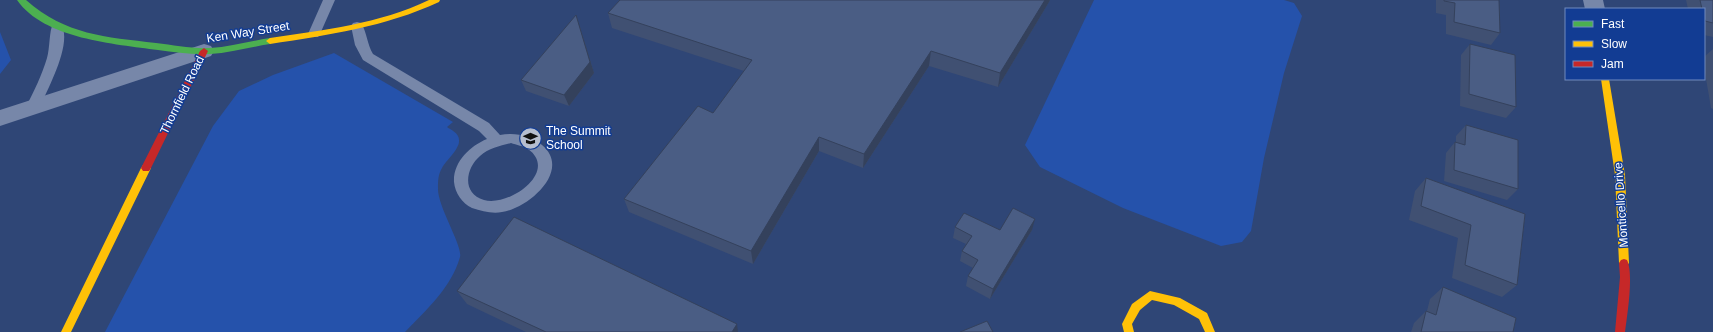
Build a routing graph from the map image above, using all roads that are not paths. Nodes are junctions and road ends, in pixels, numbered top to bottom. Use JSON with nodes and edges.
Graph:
{"nodes":[{"id":1,"x":21,"y":0,"type":"edge"},
{"id":2,"x":329,"y":0,"type":"edge"},
{"id":3,"x":436,"y":0,"type":"edge"},
{"id":4,"x":357,"y":26,"type":"junction"},
{"id":5,"x":57,"y":27,"type":"junction"},
{"id":6,"x":314,"y":34,"type":"junction"},
{"id":7,"x":204,"y":51,"type":"junction"},
{"id":8,"x":1605,"y":80,"type":"edge"},
{"id":9,"x":33,"y":107,"type":"junction"},
{"id":10,"x":0,"y":118,"type":"edge"},
{"id":11,"x":497,"y":141,"type":"junction"},
{"id":12,"x":66,"y":332,"type":"edge"},
{"id":13,"x":1129,"y":332,"type":"edge"},
{"id":14,"x":1210,"y":332,"type":"edge"},
{"id":15,"x":1620,"y":332,"type":"edge"}],
"edges":[{"from":1,"to":5,"type":"street","name":"Ken Way Street"},
{"from":2,"to":6,"type":"lane"},
{"from":3,"to":4,"type":"street","name":"Ken Way Street"},
{"from":4,"to":6,"type":"street","name":"Ken Way Street"},
{"from":4,"to":11,"type":"lane"},
{"from":5,"to":7,"type":"street","name":"Ken Way Street"},
{"from":5,"to":9,"type":"lane"},
{"from":6,"to":7,"type":"street","name":"Ken Way Street"},
{"from":7,"to":9,"type":"street","name":"Thornfield Road"},
{"from":7,"to":12,"type":"street","name":"Thornfield Road"},
{"from":8,"to":15,"type":"street","name":"Monticello Drive"},
{"from":9,"to":10,"type":"street","name":"Thornfield Road"},
{"from":11,"to":11,"type":"lane"},
{"from":13,"to":14,"type":"street"}]}
